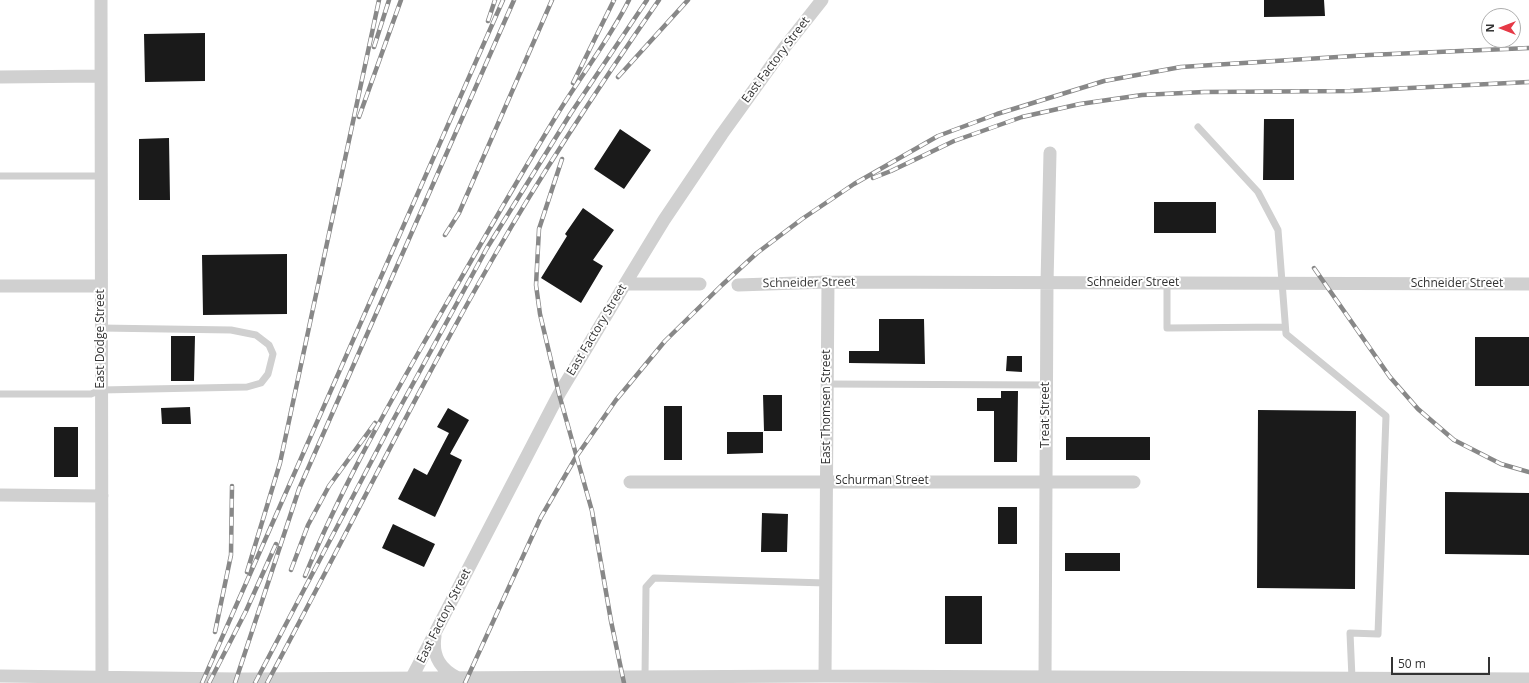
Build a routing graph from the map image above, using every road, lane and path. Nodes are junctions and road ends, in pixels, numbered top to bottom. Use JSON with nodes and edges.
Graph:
{"nodes":[{"id":1,"x":101,"y":0,"type":"edge"},
{"id":2,"x":822,"y":0,"type":"edge"},
{"id":3,"x":101,"y":76,"type":"junction"},
{"id":4,"x":0,"y":77,"type":"edge"},
{"id":5,"x":1198,"y":127,"type":"dead end"},
{"id":6,"x":1050,"y":153,"type":"dead end"},
{"id":7,"x":0,"y":176,"type":"edge"},
{"id":8,"x":101,"y":176,"type":"junction"},
{"id":9,"x":828,"y":282,"type":"junction"},
{"id":10,"x":1048,"y":283,"type":"junction"},
{"id":11,"x":1167,"y":283,"type":"junction"},
{"id":12,"x":625,"y":284,"type":"junction"},
{"id":13,"x":700,"y":284,"type":"dead end"},
{"id":14,"x":1281,"y":284,"type":"junction"},
{"id":15,"x":1529,"y":284,"type":"edge"},
{"id":16,"x":738,"y":285,"type":"dead end"},
{"id":17,"x":0,"y":286,"type":"edge"},
{"id":18,"x":101,"y":286,"type":"junction"},
{"id":19,"x":1285,"y":327,"type":"junction"},
{"id":20,"x":101,"y":328,"type":"junction"},
{"id":21,"x":827,"y":384,"type":"junction"},
{"id":22,"x":1047,"y":385,"type":"junction"},
{"id":23,"x":102,"y":390,"type":"junction"},
{"id":24,"x":0,"y":394,"type":"edge"},
{"id":25,"x":826,"y":481,"type":"junction"},
{"id":26,"x":630,"y":482,"type":"dead end"},
{"id":27,"x":1046,"y":482,"type":"junction"},
{"id":28,"x":1134,"y":482,"type":"dead end"},
{"id":29,"x":0,"y":495,"type":"edge"},
{"id":30,"x":102,"y":496,"type":"junction"},
{"id":31,"x":826,"y":583,"type":"junction"},
{"id":32,"x":436,"y":630,"type":"junction"},
{"id":33,"x":0,"y":676,"type":"edge"},
{"id":34,"x":825,"y":676,"type":"junction"},
{"id":35,"x":102,"y":677,"type":"junction"},
{"id":36,"x":645,"y":677,"type":"junction"},
{"id":37,"x":1045,"y":677,"type":"junction"},
{"id":38,"x":458,"y":678,"type":"junction"},
{"id":39,"x":1529,"y":679,"type":"edge"},
{"id":40,"x":44,"y":680,"type":"edge"},
{"id":41,"x":410,"y":680,"type":"edge"},
{"id":42,"x":564,"y":680,"type":"edge"},
{"id":43,"x":598,"y":680,"type":"edge"},
{"id":44,"x":1344,"y":680,"type":"edge"},
{"id":45,"x":1455,"y":681,"type":"edge"}],
"edges":[{"from":1,"to":3,"type":"street","name":"East Dodge Street"},
{"from":2,"to":12,"type":"street","name":"East Factory Street"},
{"from":3,"to":4,"type":"street"},
{"from":3,"to":8,"type":"street","name":"East Dodge Street"},
{"from":5,"to":14,"type":"lane"},
{"from":6,"to":10,"type":"street","name":"Treat Street"},
{"from":7,"to":8,"type":"lane"},
{"from":8,"to":18,"type":"street","name":"East Dodge Street"},
{"from":9,"to":10,"type":"street","name":"Schneider Street"},
{"from":9,"to":16,"type":"street","name":"Schneider Street"},
{"from":9,"to":21,"type":"street","name":"East Thomsen Street"},
{"from":10,"to":11,"type":"street","name":"Schneider Street"},
{"from":10,"to":22,"type":"street","name":"Treat Street"},
{"from":11,"to":14,"type":"street","name":"Schneider Street"},
{"from":11,"to":19,"type":"lane"},
{"from":12,"to":13,"type":"street"},
{"from":12,"to":32,"type":"street","name":"East Factory Street"},
{"from":14,"to":15,"type":"street","name":"Schneider Street"},
{"from":14,"to":19,"type":"lane"},
{"from":17,"to":18,"type":"street"},
{"from":18,"to":20,"type":"street","name":"East Dodge Street"},
{"from":19,"to":44,"type":"lane"},
{"from":20,"to":23,"type":"street","name":"East Dodge Street"},
{"from":20,"to":23,"type":"lane"},
{"from":21,"to":22,"type":"lane"},
{"from":21,"to":25,"type":"street","name":"East Thomsen Street"},
{"from":22,"to":27,"type":"street","name":"Treat Street"},
{"from":23,"to":24,"type":"lane"},
{"from":23,"to":30,"type":"street","name":"East Dodge Street"},
{"from":25,"to":26,"type":"street","name":"Schurman Street"},
{"from":25,"to":27,"type":"street","name":"Schurman Street"},
{"from":25,"to":31,"type":"street","name":"East Thomsen Street"},
{"from":27,"to":28,"type":"street","name":"Schurman Street"},
{"from":27,"to":37,"type":"street","name":"Treat Street"},
{"from":29,"to":30,"type":"street"},
{"from":30,"to":35,"type":"street","name":"East Dodge Street"},
{"from":31,"to":34,"type":"street","name":"East Thomsen Street"},
{"from":31,"to":36,"type":"lane"},
{"from":32,"to":38,"type":"street"},
{"from":32,"to":41,"type":"street","name":"East Factory Street"},
{"from":33,"to":40,"type":"street"},
{"from":34,"to":36,"type":"street"},
{"from":34,"to":37,"type":"street"},
{"from":35,"to":40,"type":"street"},
{"from":35,"to":41,"type":"street"},
{"from":36,"to":43,"type":"street"},
{"from":37,"to":44,"type":"street"},
{"from":38,"to":41,"type":"street"},
{"from":38,"to":42,"type":"street"},
{"from":39,"to":45,"type":"street"},
{"from":42,"to":43,"type":"street"},
{"from":44,"to":45,"type":"street"}]}
